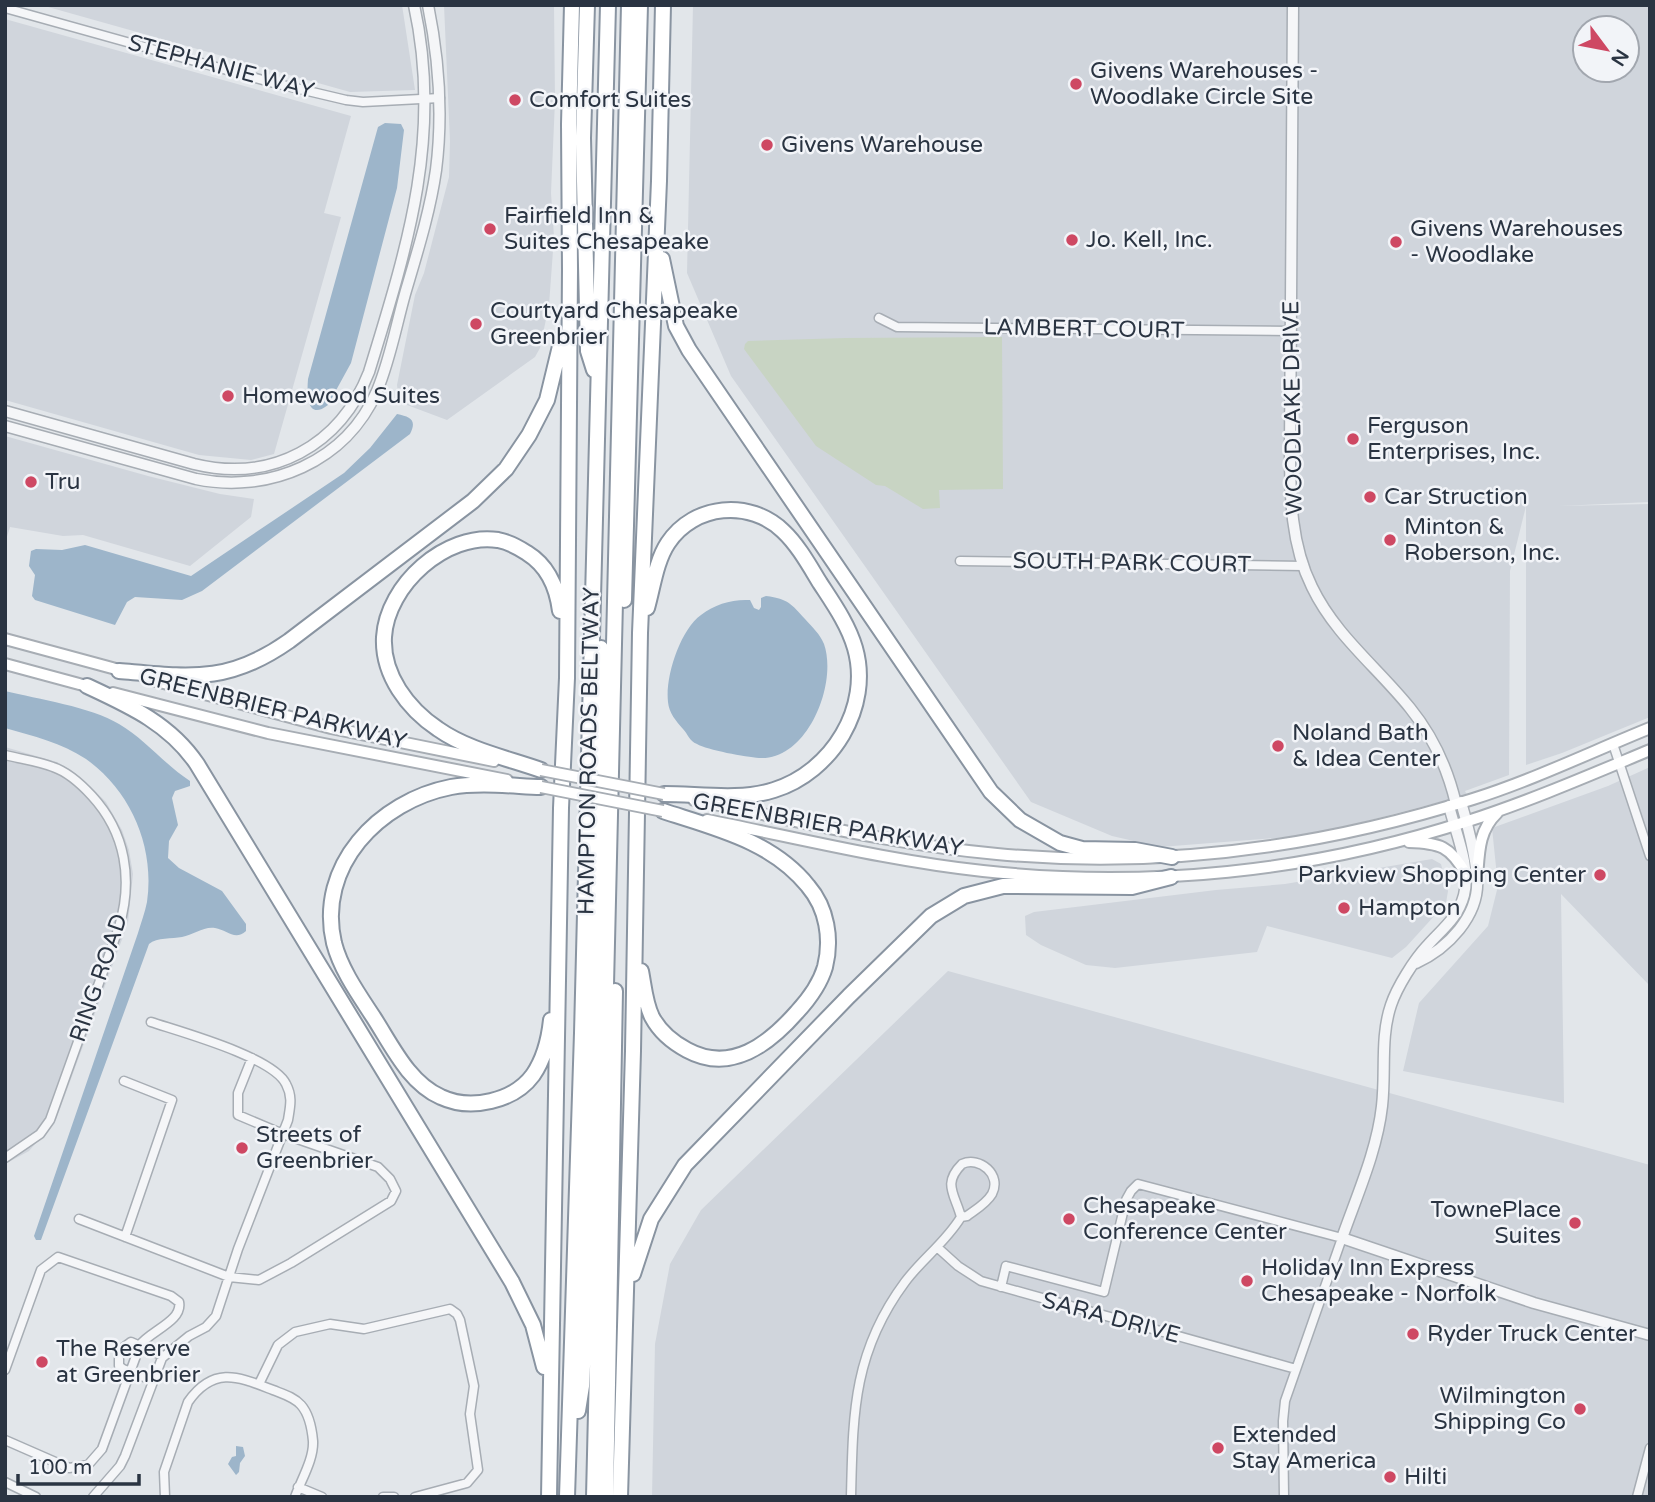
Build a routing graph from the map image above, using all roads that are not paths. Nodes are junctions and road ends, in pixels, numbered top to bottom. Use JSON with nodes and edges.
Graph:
{"nodes":[{"id":1,"x":414,"y":5,"type":"edge"},
{"id":2,"x":428,"y":5,"type":"edge"},
{"id":3,"x":572,"y":5,"type":"edge"},
{"id":4,"x":587,"y":5,"type":"edge"},
{"id":5,"x":608,"y":5,"type":"edge"},
{"id":6,"x":615,"y":5,"type":"edge"},
{"id":7,"x":629,"y":5,"type":"edge"},
{"id":8,"x":639,"y":5,"type":"edge"},
{"id":9,"x":664,"y":5,"type":"edge"},
{"id":10,"x":1293,"y":5,"type":"edge"},
{"id":11,"x":5,"y":8,"type":"edge"},
{"id":12,"x":440,"y":97,"type":"junction"},
{"id":13,"x":426,"y":100,"type":"junction"},
{"id":14,"x":659,"y":181,"type":"junction"},
{"id":15,"x":570,"y":271,"type":"junction"},
{"id":16,"x":879,"y":318,"type":"dead end"},
{"id":17,"x":1291,"y":331,"type":"junction"},
{"id":18,"x":597,"y":381,"type":"junction"},
{"id":19,"x":5,"y":411,"type":"edge"},
{"id":20,"x":5,"y":426,"type":"edge"},
{"id":21,"x":960,"y":561,"type":"dead end"},
{"id":22,"x":1304,"y":566,"type":"junction"},
{"id":23,"x":640,"y":633,"type":"junction"},
{"id":24,"x":5,"y":639,"type":"edge"},
{"id":25,"x":5,"y":664,"type":"edge"},
{"id":26,"x":120,"y":671,"type":"junction"},
{"id":27,"x":87,"y":686,"type":"junction"},
{"id":28,"x":567,"y":707,"type":"junction"},
{"id":29,"x":1650,"y":728,"type":"edge"},
{"id":30,"x":1613,"y":744,"type":"junction"},
{"id":31,"x":1650,"y":750,"type":"edge"},
{"id":32,"x":5,"y":755,"type":"edge"},
{"id":33,"x":1619,"y":763,"type":"junction"},
{"id":34,"x":541,"y":770,"type":"junction"},
{"id":35,"x":541,"y":787,"type":"junction"},
{"id":36,"x":664,"y":794,"type":"junction"},
{"id":37,"x":1455,"y":804,"type":"junction"},
{"id":38,"x":1500,"y":810,"type":"junction"},
{"id":39,"x":663,"y":811,"type":"junction"},
{"id":40,"x":1467,"y":821,"type":"junction"},
{"id":41,"x":1454,"y":825,"type":"junction"},
{"id":42,"x":1399,"y":841,"type":"junction"},
{"id":43,"x":1650,"y":856,"type":"edge"},
{"id":44,"x":1172,"y":857,"type":"junction"},
{"id":45,"x":1472,"y":876,"type":"junction"},
{"id":46,"x":1171,"y":877,"type":"junction"},
{"id":47,"x":635,"y":942,"type":"junction"},
{"id":48,"x":560,"y":946,"type":"junction"},
{"id":49,"x":151,"y":1022,"type":"dead end"},
{"id":50,"x":252,"y":1058,"type":"junction"},
{"id":51,"x":124,"y":1081,"type":"dead end"},
{"id":52,"x":283,"y":1134,"type":"junction"},
{"id":53,"x":5,"y":1158,"type":"edge"},
{"id":54,"x":961,"y":1217,"type":"junction"},
{"id":55,"x":79,"y":1219,"type":"dead end"},
{"id":56,"x":125,"y":1237,"type":"junction"},
{"id":57,"x":1342,"y":1238,"type":"junction"},
{"id":58,"x":937,"y":1247,"type":"junction"},
{"id":59,"x":229,"y":1277,"type":"junction"},
{"id":60,"x":1000,"y":1287,"type":"junction"},
{"id":61,"x":626,"y":1324,"type":"junction"},
{"id":62,"x":1650,"y":1335,"type":"edge"},
{"id":63,"x":140,"y":1345,"type":"junction"},
{"id":64,"x":123,"y":1348,"type":"dead end"},
{"id":65,"x":163,"y":1356,"type":"junction"},
{"id":66,"x":119,"y":1359,"type":"dead end"},
{"id":67,"x":1296,"y":1369,"type":"junction"},
{"id":68,"x":5,"y":1370,"type":"edge"},
{"id":69,"x":130,"y":1371,"type":"junction"},
{"id":70,"x":152,"y":1380,"type":"junction"},
{"id":71,"x":258,"y":1384,"type":"junction"},
{"id":72,"x":549,"y":1427,"type":"junction"},
{"id":73,"x":5,"y":1440,"type":"edge"},
{"id":74,"x":1650,"y":1448,"type":"edge"},
{"id":75,"x":569,"y":1464,"type":"junction"},
{"id":76,"x":5,"y":1482,"type":"edge"},
{"id":77,"x":298,"y":1487,"type":"junction"},
{"id":78,"x":36,"y":1497,"type":"edge"},
{"id":79,"x":93,"y":1497,"type":"edge"},
{"id":80,"x":164,"y":1497,"type":"edge"},
{"id":81,"x":295,"y":1497,"type":"edge"},
{"id":82,"x":322,"y":1497,"type":"edge"},
{"id":83,"x":383,"y":1497,"type":"edge"},
{"id":84,"x":394,"y":1497,"type":"edge"},
{"id":85,"x":415,"y":1497,"type":"edge"},
{"id":86,"x":549,"y":1497,"type":"edge"},
{"id":87,"x":567,"y":1497,"type":"edge"},
{"id":88,"x":594,"y":1497,"type":"edge"},
{"id":89,"x":606,"y":1497,"type":"edge"},
{"id":90,"x":621,"y":1497,"type":"edge"},
{"id":91,"x":851,"y":1497,"type":"edge"},
{"id":92,"x":1284,"y":1497,"type":"edge"},
{"id":93,"x":1637,"y":1497,"type":"edge"}],
"edges":[{"from":1,"to":13,"type":"street"},
{"from":2,"to":12,"type":"street"},
{"from":3,"to":15,"type":"highway"},
{"from":4,"to":18,"type":"highway"},
{"from":5,"to":18,"type":"highway","name":"HAMPTON ROADS BELTWAY"},
{"from":6,"to":75,"type":"highway"},
{"from":7,"to":88,"type":"highway"},
{"from":8,"to":89,"type":"highway","name":"HAMPTON ROADS BELTWAY"},
{"from":9,"to":14,"type":"highway"},
{"from":10,"to":17,"type":"street","name":"WOODLAKE DRIVE"},
{"from":11,"to":13,"type":"street","name":"STEPHANIE WAY"},
{"from":12,"to":13,"type":"street","name":"STEPHANIE WAY"},
{"from":12,"to":20,"type":"street"},
{"from":13,"to":19,"type":"street"},
{"from":14,"to":23,"type":"highway"},
{"from":14,"to":44,"type":"highway"},
{"from":15,"to":26,"type":"highway"},
{"from":15,"to":28,"type":"highway"},
{"from":16,"to":17,"type":"street","name":"LAMBERT COURT"},
{"from":17,"to":22,"type":"street","name":"WOODLAKE DRIVE"},
{"from":18,"to":75,"type":"highway","name":"HAMPTON ROADS BELTWAY"},
{"from":21,"to":22,"type":"street","name":"SOUTH PARK COURT"},
{"from":22,"to":37,"type":"street","name":"WOODLAKE DRIVE"},
{"from":23,"to":36,"type":"highway"},
{"from":23,"to":47,"type":"highway"},
{"from":24,"to":26,"type":"main road","name":"GREENBRIER PARKWAY"},
{"from":25,"to":27,"type":"main road","name":"GREENBRIER PARKWAY"},
{"from":26,"to":34,"type":"main road","name":"GREENBRIER PARKWAY"},
{"from":27,"to":35,"type":"main road","name":"GREENBRIER PARKWAY"},
{"from":27,"to":72,"type":"highway"},
{"from":28,"to":34,"type":"highway"},
{"from":28,"to":48,"type":"highway"},
{"from":29,"to":30,"type":"main road","name":"GREENBRIER PARKWAY"},
{"from":30,"to":33,"type":"street"},
{"from":30,"to":37,"type":"main road","name":"GREENBRIER PARKWAY"},
{"from":31,"to":33,"type":"main road","name":"GREENBRIER PARKWAY"},
{"from":32,"to":53,"type":"street","name":"RING ROAD"},
{"from":33,"to":38,"type":"main road","name":"GREENBRIER PARKWAY"},
{"from":33,"to":43,"type":"street"},
{"from":34,"to":36,"type":"main road","name":"GREENBRIER PARKWAY","bridge":true},
{"from":35,"to":39,"type":"main road","name":"GREENBRIER PARKWAY","bridge":true},
{"from":35,"to":48,"type":"highway"},
{"from":36,"to":44,"type":"main road","name":"GREENBRIER PARKWAY"},
{"from":37,"to":40,"type":"street","name":"WOODLAKE DRIVE"},
{"from":37,"to":41,"type":"street","name":"WOODLAKE DRIVE"},
{"from":37,"to":44,"type":"main road","name":"GREENBRIER PARKWAY"},
{"from":38,"to":40,"type":"main road","name":"GREENBRIER PARKWAY"},
{"from":38,"to":45,"type":"main road"},
{"from":39,"to":46,"type":"main road","name":"GREENBRIER PARKWAY"},
{"from":39,"to":47,"type":"highway"},
{"from":40,"to":41,"type":"main road","name":"GREENBRIER PARKWAY"},
{"from":40,"to":45,"type":"street","name":"WOODLAKE DRIVE"},
{"from":41,"to":42,"type":"main road","name":"GREENBRIER PARKWAY"},
{"from":41,"to":45,"type":"street","name":"WOODLAKE DRIVE"},
{"from":42,"to":45,"type":"main road"},
{"from":42,"to":46,"type":"main road","name":"GREENBRIER PARKWAY"},
{"from":45,"to":57,"type":"street","name":"WOODLAKE DRIVE"},
{"from":46,"to":61,"type":"highway"},
{"from":47,"to":61,"type":"highway"},
{"from":48,"to":72,"type":"highway"},
{"from":49,"to":50,"type":"street"},
{"from":50,"to":52,"type":"street"},
{"from":50,"to":52,"type":"street"},
{"from":51,"to":56,"type":"street"},
{"from":52,"to":59,"type":"street"},
{"from":52,"to":59,"type":"street"},
{"from":54,"to":54,"type":"street"},
{"from":54,"to":58,"type":"street"},
{"from":55,"to":56,"type":"street"},
{"from":56,"to":59,"type":"street"},
{"from":57,"to":60,"type":"street"},
{"from":57,"to":62,"type":"street"},
{"from":57,"to":67,"type":"street"},
{"from":58,"to":60,"type":"street","name":"SARA DRIVE"},
{"from":58,"to":91,"type":"street"},
{"from":59,"to":65,"type":"street"},
{"from":60,"to":67,"type":"street","name":"SARA DRIVE"},
{"from":61,"to":90,"type":"highway"},
{"from":63,"to":64,"type":"street"},
{"from":63,"to":65,"type":"street"},
{"from":63,"to":68,"type":"street"},
{"from":63,"to":69,"type":"street"},
{"from":65,"to":70,"type":"street"},
{"from":66,"to":69,"type":"street"},
{"from":67,"to":92,"type":"street"},
{"from":69,"to":70,"type":"street"},
{"from":69,"to":73,"type":"street"},
{"from":70,"to":79,"type":"street"},
{"from":71,"to":77,"type":"street"},
{"from":71,"to":80,"type":"street"},
{"from":71,"to":85,"type":"street"},
{"from":72,"to":86,"type":"highway"},
{"from":74,"to":93,"type":"street"},
{"from":75,"to":87,"type":"highway","name":"HAMPTON ROADS BELTWAY"},
{"from":76,"to":78,"type":"street"},
{"from":77,"to":81,"type":"street"},
{"from":77,"to":82,"type":"street"},
{"from":83,"to":84,"type":"street"}]}
